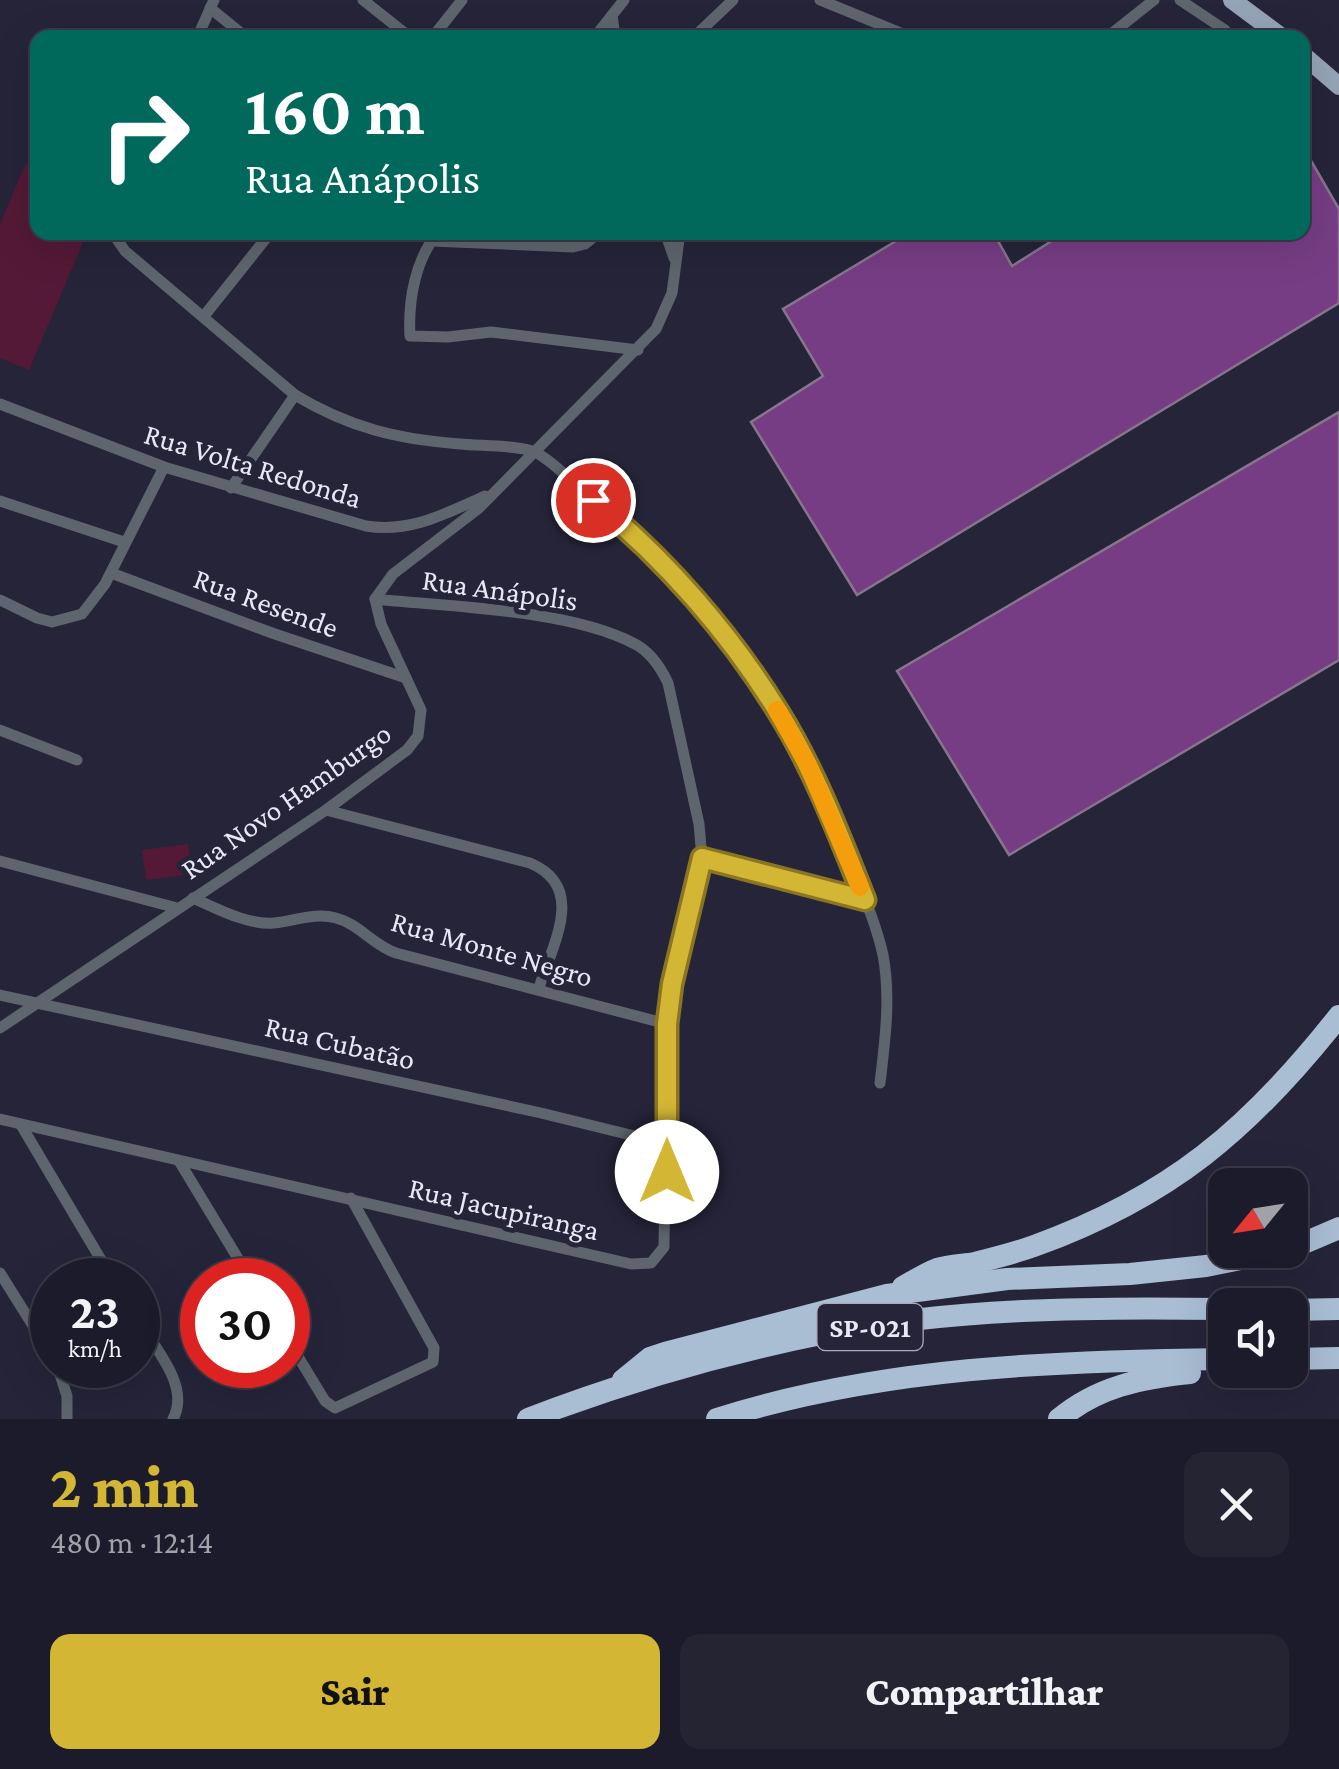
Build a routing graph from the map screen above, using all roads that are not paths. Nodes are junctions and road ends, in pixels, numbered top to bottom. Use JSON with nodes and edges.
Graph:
{"nodes":[{"id":1,"x":363,"y":0,"type":"edge"},
{"id":2,"x":462,"y":0,"type":"edge"},
{"id":3,"x":624,"y":0,"type":"edge"},
{"id":4,"x":733,"y":0,"type":"edge"},
{"id":5,"x":820,"y":0,"type":"edge"},
{"id":6,"x":1154,"y":0,"type":"edge"},
{"id":7,"x":1180,"y":0,"type":"edge"},
{"id":8,"x":1232,"y":0,"type":"edge"},
{"id":9,"x":212,"y":4,"type":"edge"},
{"id":10,"x":612,"y":15,"type":"junction"},
{"id":11,"x":200,"y":30,"type":"edge"},
{"id":12,"x":239,"y":30,"type":"edge"},
{"id":13,"x":401,"y":30,"type":"edge"},
{"id":14,"x":438,"y":30,"type":"edge"},
{"id":15,"x":600,"y":30,"type":"edge"},
{"id":16,"x":614,"y":30,"type":"edge"},
{"id":17,"x":701,"y":30,"type":"edge"},
{"id":18,"x":881,"y":30,"type":"edge"},
{"id":19,"x":1116,"y":30,"type":"edge"},
{"id":20,"x":1225,"y":30,"type":"dead end"},
{"id":21,"x":1271,"y":30,"type":"edge"},
{"id":22,"x":1310,"y":61,"type":"edge"},
{"id":23,"x":1339,"y":86,"type":"edge"},
{"id":24,"x":117,"y":240,"type":"edge"},
{"id":25,"x":265,"y":240,"type":"edge"},
{"id":26,"x":433,"y":240,"type":"edge"},
{"id":27,"x":480,"y":240,"type":"edge"},
{"id":28,"x":589,"y":240,"type":"edge"},
{"id":29,"x":668,"y":240,"type":"edge"},
{"id":30,"x":679,"y":240,"type":"edge"},
{"id":31,"x":676,"y":262,"type":"junction"},
{"id":32,"x":204,"y":316,"type":"junction"},
{"id":33,"x":638,"y":350,"type":"junction"},
{"id":34,"x":295,"y":396,"type":"junction"},
{"id":35,"x":0,"y":404,"type":"edge"},
{"id":36,"x":534,"y":451,"type":"junction"},
{"id":37,"x":164,"y":468,"type":"junction"},
{"id":38,"x":231,"y":488,"type":"junction"},
{"id":39,"x":494,"y":492,"type":"junction"},
{"id":40,"x":0,"y":501,"type":"edge"},
{"id":41,"x":124,"y":542,"type":"junction"},
{"id":42,"x":111,"y":573,"type":"junction"},
{"id":43,"x":0,"y":600,"type":"edge"},
{"id":44,"x":375,"y":600,"type":"junction"},
{"id":45,"x":406,"y":678,"type":"junction"},
{"id":46,"x":0,"y":730,"type":"edge"},
{"id":47,"x":77,"y":760,"type":"dead end"},
{"id":48,"x":326,"y":810,"type":"junction"},
{"id":49,"x":702,"y":858,"type":"junction"},
{"id":50,"x":0,"y":860,"type":"edge"},
{"id":51,"x":193,"y":898,"type":"junction"},
{"id":52,"x":865,"y":900,"type":"junction"},
{"id":53,"x":178,"y":908,"type":"junction"},
{"id":54,"x":539,"y":988,"type":"junction"},
{"id":55,"x":0,"y":995,"type":"edge"},
{"id":56,"x":36,"y":1004,"type":"junction"},
{"id":57,"x":1339,"y":1016,"type":"edge"},
{"id":58,"x":667,"y":1024,"type":"junction"},
{"id":59,"x":0,"y":1028,"type":"edge"},
{"id":60,"x":880,"y":1083,"type":"dead end"},
{"id":61,"x":0,"y":1119,"type":"edge"},
{"id":62,"x":21,"y":1125,"type":"junction"},
{"id":63,"x":667,"y":1144,"type":"junction"},
{"id":64,"x":179,"y":1161,"type":"junction"},
{"id":65,"x":350,"y":1198,"type":"junction"},
{"id":66,"x":1339,"y":1228,"type":"edge"},
{"id":67,"x":1308,"y":1241,"type":"edge"},
{"id":68,"x":100,"y":1258,"type":"edge"},
{"id":69,"x":238,"y":1258,"type":"edge"},
{"id":70,"x":1208,"y":1266,"type":"edge"},
{"id":71,"x":0,"y":1273,"type":"edge"},
{"id":72,"x":887,"y":1295,"type":"junction"},
{"id":73,"x":1339,"y":1308,"type":"edge"},
{"id":74,"x":1208,"y":1309,"type":"edge"},
{"id":75,"x":1308,"y":1309,"type":"edge"},
{"id":76,"x":30,"y":1321,"type":"edge"},
{"id":77,"x":160,"y":1356,"type":"edge"},
{"id":78,"x":1339,"y":1358,"type":"edge"},
{"id":79,"x":1308,"y":1359,"type":"edge"},
{"id":80,"x":1208,"y":1360,"type":"edge"},
{"id":81,"x":1208,"y":1371,"type":"edge"},
{"id":82,"x":310,"y":1376,"type":"edge"},
{"id":83,"x":616,"y":1386,"type":"junction"},
{"id":84,"x":64,"y":1388,"type":"edge"},
{"id":85,"x":67,"y":1419,"type":"edge"},
{"id":86,"x":174,"y":1419,"type":"edge"},
{"id":87,"x":528,"y":1419,"type":"edge"},
{"id":88,"x":716,"y":1419,"type":"edge"},
{"id":89,"x":1059,"y":1419,"type":"edge"}],
"edges":[{"from":1,"to":13,"type":"street"},
{"from":2,"to":14,"type":"street"},
{"from":3,"to":10,"type":"street"},
{"from":4,"to":17,"type":"street"},
{"from":5,"to":18,"type":"street"},
{"from":6,"to":19,"type":"street"},
{"from":7,"to":20,"type":"street"},
{"from":8,"to":21,"type":"main road"},
{"from":9,"to":11,"type":"street"},
{"from":9,"to":12,"type":"street"},
{"from":10,"to":15,"type":"street"},
{"from":10,"to":16,"type":"street"},
{"from":22,"to":23,"type":"main road"},
{"from":24,"to":32,"type":"street"},
{"from":25,"to":32,"type":"street"},
{"from":26,"to":33,"type":"street"},
{"from":27,"to":28,"type":"street"},
{"from":29,"to":31,"type":"street"},
{"from":30,"to":31,"type":"street"},
{"from":31,"to":33,"type":"street"},
{"from":32,"to":34,"type":"street"},
{"from":33,"to":36,"type":"street"},
{"from":34,"to":36,"type":"street"},
{"from":34,"to":38,"type":"street"},
{"from":35,"to":37,"type":"street","name":"Rua Volta Redonda"},
{"from":36,"to":39,"type":"street"},
{"from":36,"to":52,"type":"street"},
{"from":37,"to":38,"type":"street","name":"Rua Volta Redonda"},
{"from":37,"to":41,"type":"street"},
{"from":38,"to":39,"type":"street","name":"Rua Volta Redonda"},
{"from":39,"to":44,"type":"street"},
{"from":40,"to":41,"type":"street"},
{"from":41,"to":42,"type":"street"},
{"from":42,"to":43,"type":"street"},
{"from":42,"to":45,"type":"street","name":"Rua Resende"},
{"from":44,"to":45,"type":"street","name":"Rua Novo Hamburgo"},
{"from":44,"to":49,"type":"street","name":"Rua Anápolis"},
{"from":45,"to":48,"type":"street","name":"Rua Novo Hamburgo"},
{"from":46,"to":47,"type":"street"},
{"from":48,"to":51,"type":"street","name":"Rua Novo Hamburgo"},
{"from":48,"to":54,"type":"street"},
{"from":49,"to":52,"type":"street"},
{"from":49,"to":58,"type":"street","name":"Rua Jacupiranga"},
{"from":50,"to":53,"type":"street"},
{"from":51,"to":53,"type":"street","name":"Rua Novo Hamburgo"},
{"from":51,"to":54,"type":"street","name":"Rua Monte Negro"},
{"from":52,"to":60,"type":"street"},
{"from":53,"to":56,"type":"street","name":"Rua Novo Hamburgo"},
{"from":54,"to":58,"type":"street","name":"Rua Monte Negro"},
{"from":55,"to":56,"type":"street","name":"Rua Cubatão"},
{"from":56,"to":59,"type":"street","name":"Rua Novo Hamburgo"},
{"from":56,"to":63,"type":"street","name":"Rua Cubatão"},
{"from":57,"to":72,"type":"highway"},
{"from":58,"to":63,"type":"street","name":"Rua Jacupiranga"},
{"from":61,"to":62,"type":"street","name":"Rua Jacupiranga"},
{"from":62,"to":64,"type":"street","name":"Rua Jacupiranga"},
{"from":62,"to":68,"type":"street"},
{"from":63,"to":65,"type":"street","name":"Rua Jacupiranga"},
{"from":64,"to":65,"type":"street","name":"Rua Jacupiranga"},
{"from":64,"to":69,"type":"street"},
{"from":65,"to":82,"type":"street"},
{"from":66,"to":67,"type":"highway"},
{"from":70,"to":72,"type":"highway"},
{"from":71,"to":76,"type":"street"},
{"from":72,"to":83,"type":"highway"},
{"from":73,"to":75,"type":"highway"},
{"from":74,"to":83,"type":"highway","number":"SP-021"},
{"from":77,"to":86,"type":"street"},
{"from":78,"to":79,"type":"highway"},
{"from":80,"to":88,"type":"highway","number":"SP-021"},
{"from":81,"to":89,"type":"highway"},
{"from":83,"to":87,"type":"highway","number":"SP-021"},
{"from":84,"to":85,"type":"street"}]}
